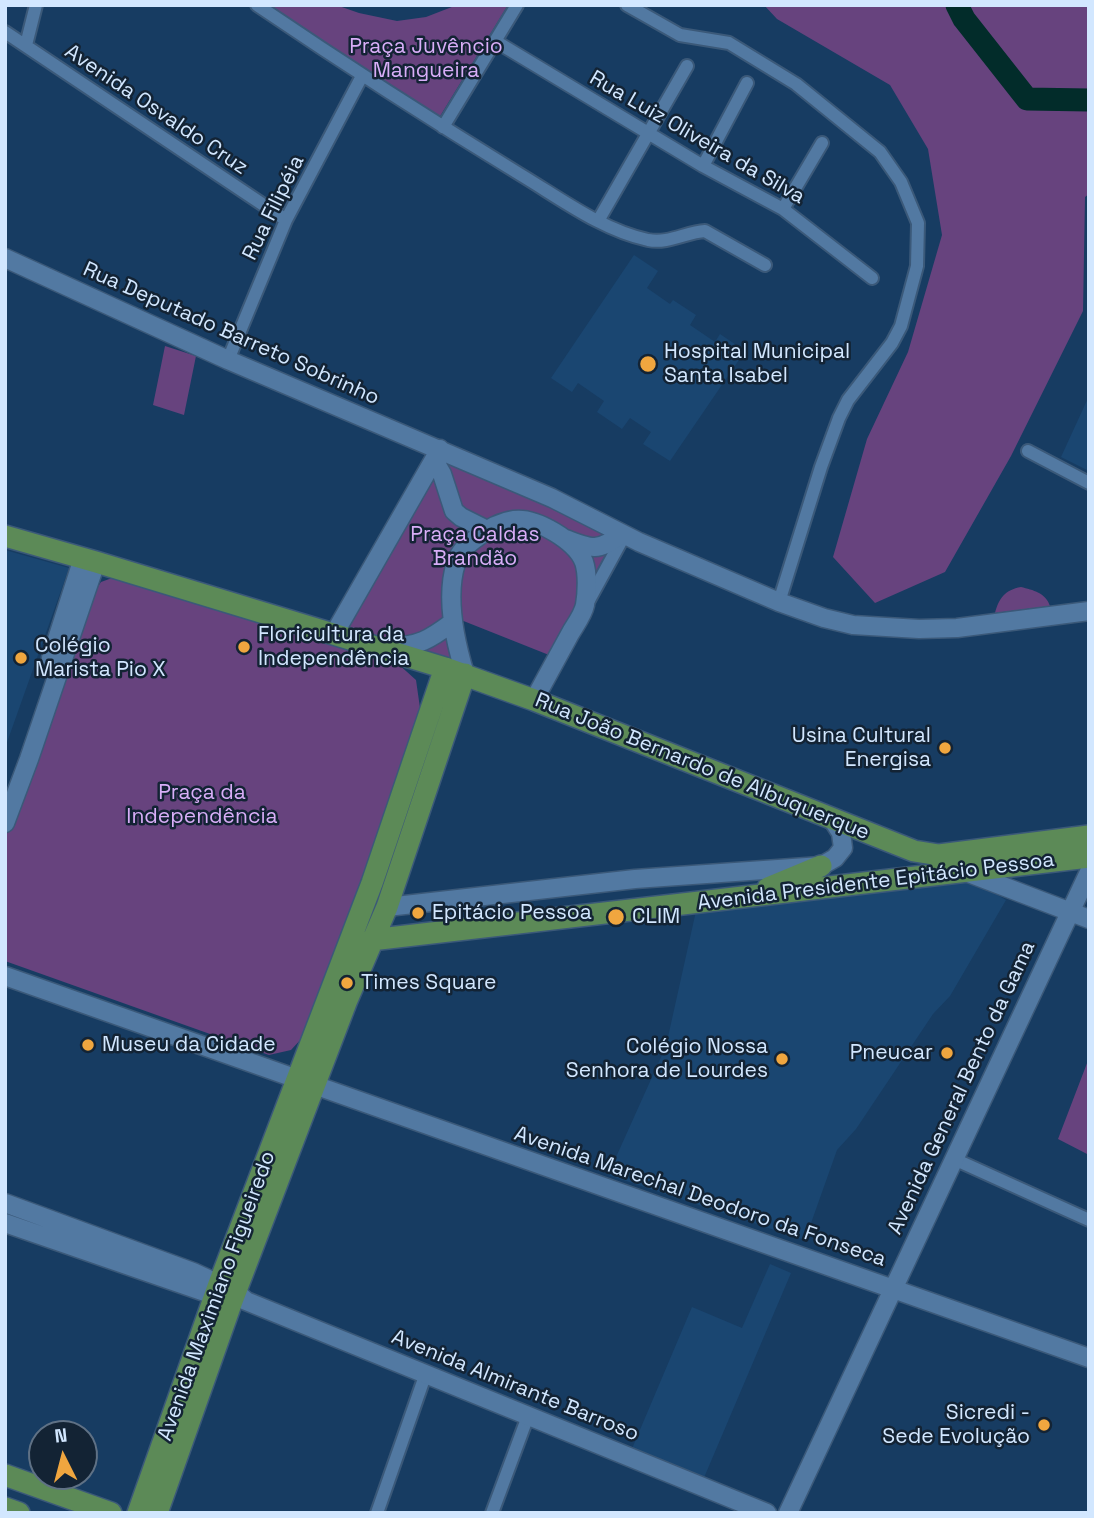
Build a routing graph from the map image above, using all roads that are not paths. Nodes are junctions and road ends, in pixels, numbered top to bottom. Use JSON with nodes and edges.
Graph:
{"nodes":[{"id":1,"x":36,"y":5,"type":"edge"},
{"id":2,"x":257,"y":5,"type":"edge"},
{"id":3,"x":517,"y":5,"type":"edge"},
{"id":4,"x":627,"y":5,"type":"edge"},
{"id":5,"x":5,"y":32,"type":"edge"},
{"id":6,"x":495,"y":41,"type":"junction"},
{"id":7,"x":26,"y":46,"type":"junction"},
{"id":8,"x":687,"y":66,"type":"dead end"},
{"id":9,"x":362,"y":76,"type":"junction"},
{"id":10,"x":747,"y":82,"type":"dead end"},
{"id":11,"x":443,"y":127,"type":"junction"},
{"id":12,"x":649,"y":133,"type":"junction"},
{"id":13,"x":822,"y":143,"type":"dead end"},
{"id":14,"x":703,"y":166,"type":"junction"},
{"id":15,"x":783,"y":209,"type":"junction"},
{"id":16,"x":286,"y":220,"type":"junction"},
{"id":17,"x":598,"y":221,"type":"junction"},
{"id":18,"x":5,"y":258,"type":"edge"},
{"id":19,"x":765,"y":265,"type":"dead end"},
{"id":20,"x":872,"y":278,"type":"dead end"},
{"id":21,"x":228,"y":359,"type":"junction"},
{"id":22,"x":1028,"y":451,"type":"dead end"},
{"id":23,"x":437,"y":454,"type":"junction"},
{"id":24,"x":1089,"y":483,"type":"edge"},
{"id":25,"x":557,"y":500,"type":"junction"},
{"id":26,"x":487,"y":530,"type":"junction"},
{"id":27,"x":550,"y":531,"type":"junction"},
{"id":28,"x":622,"y":535,"type":"junction"},
{"id":29,"x":5,"y":536,"type":"edge"},
{"id":30,"x":90,"y":560,"type":"junction"},
{"id":31,"x":779,"y":602,"type":"junction"},
{"id":32,"x":585,"y":607,"type":"junction"},
{"id":33,"x":1089,"y":611,"type":"edge"},
{"id":34,"x":453,"y":622,"type":"junction"},
{"id":35,"x":334,"y":634,"type":"junction"},
{"id":36,"x":382,"y":647,"type":"junction"},
{"id":37,"x":455,"y":671,"type":"junction"},
{"id":38,"x":534,"y":700,"type":"junction"},
{"id":39,"x":5,"y":792,"type":"edge"},
{"id":40,"x":832,"y":819,"type":"junction"},
{"id":41,"x":5,"y":823,"type":"edge"},
{"id":42,"x":1089,"y":836,"type":"edge"},
{"id":43,"x":939,"y":855,"type":"joint"},
{"id":44,"x":1089,"y":857,"type":"edge"},
{"id":45,"x":821,"y":866,"type":"junction"},
{"id":46,"x":966,"y":872,"type":"junction"},
{"id":47,"x":1089,"y":872,"type":"edge"},
{"id":48,"x":747,"y":897,"type":"junction"},
{"id":49,"x":387,"y":906,"type":"junction"},
{"id":50,"x":1071,"y":912,"type":"junction"},
{"id":51,"x":1089,"y":919,"type":"edge"},
{"id":52,"x":371,"y":940,"type":"junction"},
{"id":53,"x":5,"y":976,"type":"edge"},
{"id":54,"x":306,"y":1083,"type":"junction"},
{"id":55,"x":954,"y":1159,"type":"junction"},
{"id":56,"x":5,"y":1203,"type":"edge"},
{"id":57,"x":1089,"y":1220,"type":"edge"},
{"id":58,"x":5,"y":1223,"type":"edge"},
{"id":59,"x":892,"y":1289,"type":"junction"},
{"id":60,"x":230,"y":1295,"type":"junction"},
{"id":61,"x":1089,"y":1358,"type":"edge"},
{"id":62,"x":426,"y":1373,"type":"junction"},
{"id":63,"x":528,"y":1416,"type":"junction"},
{"id":64,"x":5,"y":1475,"type":"edge"},
{"id":65,"x":5,"y":1508,"type":"edge"},
{"id":66,"x":19,"y":1513,"type":"edge"},
{"id":67,"x":111,"y":1513,"type":"edge"},
{"id":68,"x":138,"y":1513,"type":"edge"},
{"id":69,"x":157,"y":1513,"type":"edge"},
{"id":70,"x":377,"y":1513,"type":"edge"},
{"id":71,"x":492,"y":1513,"type":"edge"},
{"id":72,"x":767,"y":1513,"type":"edge"},
{"id":73,"x":788,"y":1513,"type":"edge"}],
"edges":[{"from":1,"to":7,"type":"street"},
{"from":2,"to":9,"type":"street"},
{"from":3,"to":6,"type":"street"},
{"from":4,"to":31,"type":"street"},
{"from":5,"to":7,"type":"street","name":"Avenida Osvaldo Cruz"},
{"from":6,"to":11,"type":"street"},
{"from":6,"to":12,"type":"street","name":"Rua Luiz Oliveira da Silva"},
{"from":7,"to":16,"type":"street","name":"Avenida Osvaldo Cruz"},
{"from":8,"to":12,"type":"street"},
{"from":9,"to":11,"type":"street"},
{"from":9,"to":16,"type":"street","name":"Rua Filipéia"},
{"from":10,"to":14,"type":"street"},
{"from":11,"to":17,"type":"street"},
{"from":12,"to":14,"type":"street","name":"Rua Luiz Oliveira da Silva"},
{"from":12,"to":17,"type":"street"},
{"from":13,"to":15,"type":"street"},
{"from":14,"to":15,"type":"street","name":"Rua Luiz Oliveira da Silva"},
{"from":15,"to":20,"type":"street","name":"Rua Luiz Oliveira da Silva"},
{"from":16,"to":21,"type":"street","name":"Rua Filipéia"},
{"from":17,"to":19,"type":"street"},
{"from":18,"to":21,"type":"street","name":"Rua Deputado Barreto Sobrinho"},
{"from":21,"to":23,"type":"street","name":"Rua Deputado Barreto Sobrinho"},
{"from":22,"to":24,"type":"street"},
{"from":23,"to":25,"type":"street"},
{"from":23,"to":26,"type":"street"},
{"from":23,"to":35,"type":"street"},
{"from":25,"to":27,"type":"street"},
{"from":25,"to":27,"type":"street"},
{"from":25,"to":28,"type":"street"},
{"from":26,"to":27,"type":"street"},
{"from":26,"to":34,"type":"street"},
{"from":27,"to":28,"type":"street"},
{"from":27,"to":32,"type":"street"},
{"from":28,"to":31,"type":"street"},
{"from":28,"to":32,"type":"street"},
{"from":29,"to":30,"type":"main road"},
{"from":30,"to":35,"type":"main road"},
{"from":30,"to":39,"type":"street"},
{"from":30,"to":41,"type":"street"},
{"from":31,"to":33,"type":"street"},
{"from":32,"to":38,"type":"street"},
{"from":34,"to":36,"type":"street"},
{"from":34,"to":37,"type":"street"},
{"from":35,"to":36,"type":"main road"},
{"from":36,"to":37,"type":"main road"},
{"from":37,"to":38,"type":"main road","name":"Rua João Bernardo de Albuquerque"},
{"from":37,"to":49,"type":"main road"},
{"from":37,"to":54,"type":"main road"},
{"from":38,"to":40,"type":"main road","name":"Rua João Bernardo de Albuquerque"},
{"from":40,"to":43,"type":"main road","name":"Rua João Bernardo de Albuquerque"},
{"from":40,"to":45,"type":"street","name":"Avenida Presidente Epitácio Pessoa"},
{"from":42,"to":43,"type":"main road","name":"Avenida Presidente Epitácio Pessoa"},
{"from":44,"to":46,"type":"main road","name":"Avenida Presidente Epitácio Pessoa"},
{"from":45,"to":48,"type":"main road"},
{"from":45,"to":49,"type":"street","name":"Avenida Presidente Epitácio Pessoa"},
{"from":46,"to":48,"type":"main road","name":"Avenida Presidente Epitácio Pessoa"},
{"from":46,"to":50,"type":"street"},
{"from":47,"to":50,"type":"street","name":"Avenida General Bento da Gama"},
{"from":48,"to":52,"type":"main road","name":"Avenida Presidente Epitácio Pessoa"},
{"from":49,"to":52,"type":"main road"},
{"from":50,"to":51,"type":"street"},
{"from":50,"to":55,"type":"street","name":"Avenida General Bento da Gama"},
{"from":52,"to":54,"type":"main road"},
{"from":53,"to":54,"type":"street"},
{"from":54,"to":59,"type":"street","name":"Avenida Marechal Deodoro da Fonseca"},
{"from":54,"to":60,"type":"main road","name":"Avenida Maximiano Figueiredo"},
{"from":55,"to":57,"type":"street"},
{"from":55,"to":59,"type":"street","name":"Avenida General Bento da Gama"},
{"from":56,"to":60,"type":"street","name":"Avenida Almirante Barroso"},
{"from":58,"to":60,"type":"street","name":"Avenida Almirante Barroso"},
{"from":59,"to":61,"type":"street","name":"Avenida Marechal Deodoro da Fonseca"},
{"from":59,"to":73,"type":"street","name":"Avenida General Bento da Gama"},
{"from":60,"to":62,"type":"street","name":"Avenida Almirante Barroso"},
{"from":60,"to":68,"type":"main road","name":"Avenida Maximiano Figueiredo"},
{"from":60,"to":69,"type":"main road","name":"Avenida Maximiano Figueiredo"},
{"from":62,"to":63,"type":"street","name":"Avenida Almirante Barroso"},
{"from":62,"to":70,"type":"street"},
{"from":63,"to":71,"type":"street"},
{"from":63,"to":72,"type":"street","name":"Avenida Almirante Barroso"},
{"from":64,"to":67,"type":"main road"},
{"from":65,"to":66,"type":"main road"}]}
